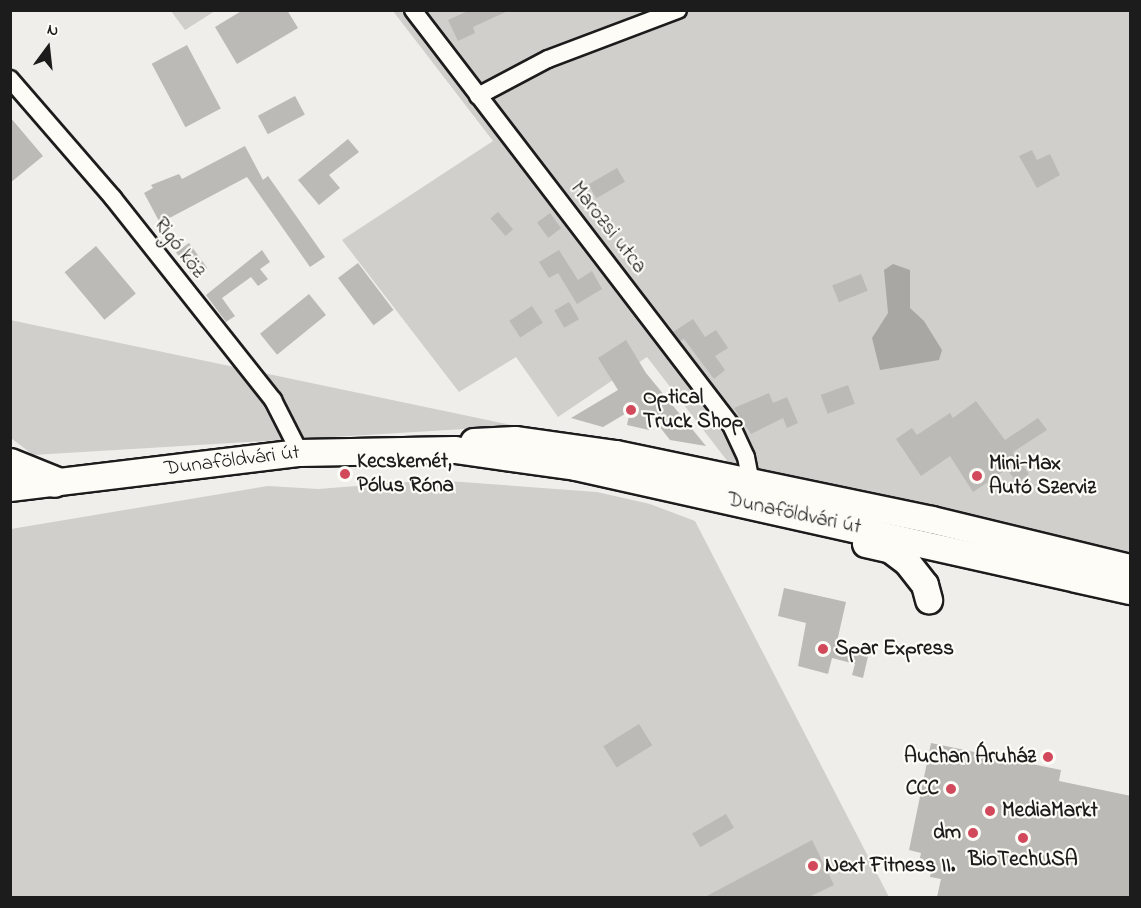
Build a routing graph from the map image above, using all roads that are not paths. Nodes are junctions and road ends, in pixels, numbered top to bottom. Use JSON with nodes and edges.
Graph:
{"nodes":[{"id":1,"x":413,"y":10,"type":"edge"},
{"id":2,"x":678,"y":10,"type":"edge"},
{"id":3,"x":10,"y":79,"type":"edge"},
{"id":4,"x":478,"y":96,"type":"junction"},
{"id":5,"x":454,"y":450,"type":"junction"},
{"id":6,"x":300,"y":453,"type":"junction"},
{"id":7,"x":10,"y":465,"type":"edge"},
{"id":8,"x":56,"y":482,"type":"junction"},
{"id":9,"x":751,"y":482,"type":"junction"},
{"id":10,"x":10,"y":488,"type":"edge"},
{"id":11,"x":759,"y":506,"type":"junction"},
{"id":12,"x":813,"y":518,"type":"junction"},
{"id":13,"x":1131,"y":568,"type":"edge"},
{"id":14,"x":1131,"y":591,"type":"edge"},
{"id":15,"x":929,"y":600,"type":"dead end"}],
"edges":[{"from":1,"to":4,"type":"street","name":"Marozsi utca"},
{"from":2,"to":4,"type":"street"},
{"from":3,"to":6,"type":"street","name":"Rigó köz"},
{"from":4,"to":9,"type":"street","name":"Marozsi utca"},
{"from":5,"to":6,"type":"main road","name":"Dunaföldvári út"},
{"from":5,"to":9,"type":"main road","name":"Dunaföldvári út"},
{"from":5,"to":11,"type":"main road","name":"Dunaföldvári út"},
{"from":6,"to":8,"type":"main road","name":"Dunaföldvári út"},
{"from":7,"to":8,"type":"highway"},
{"from":8,"to":10,"type":"main road","name":"Dunaföldvári út"},
{"from":9,"to":12,"type":"main road"},
{"from":9,"to":13,"type":"main road","name":"Dunaföldvári út"},
{"from":11,"to":12,"type":"main road","name":"Dunaföldvári út"},
{"from":11,"to":15,"type":"main road"},
{"from":12,"to":14,"type":"main road","name":"Dunaföldvári út"}]}
